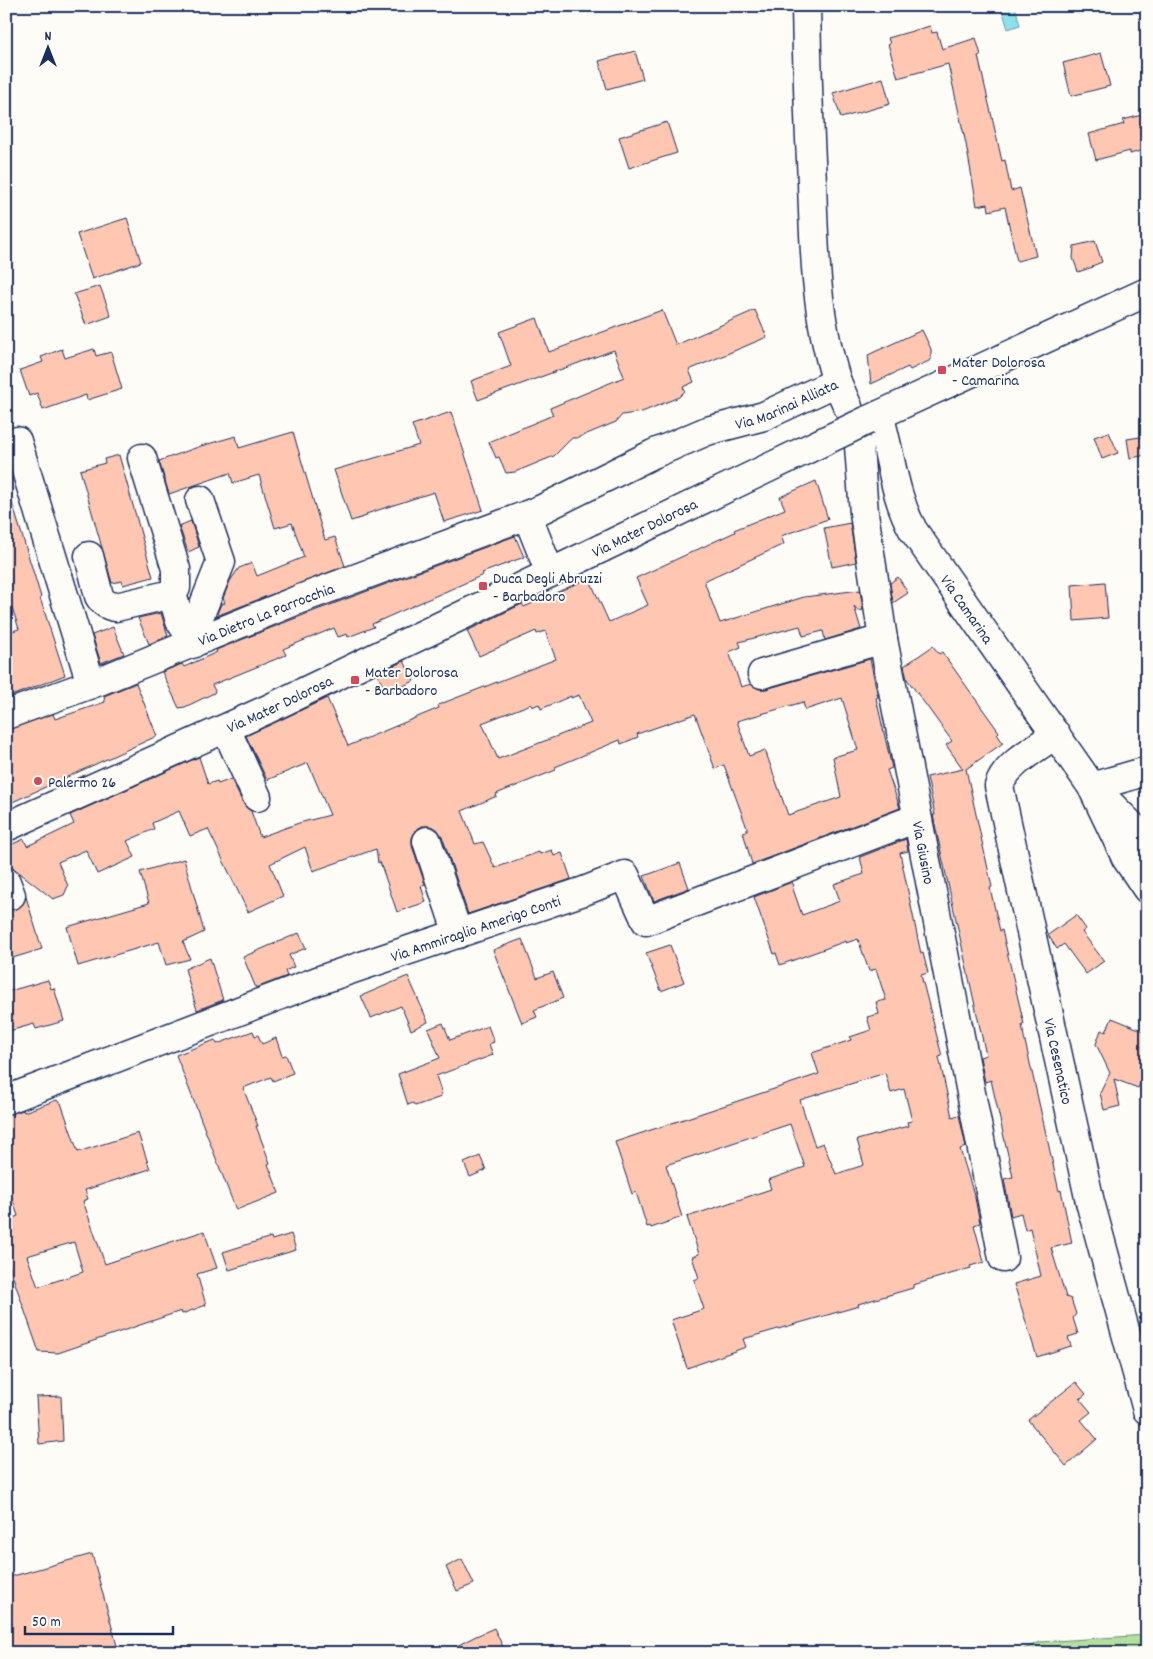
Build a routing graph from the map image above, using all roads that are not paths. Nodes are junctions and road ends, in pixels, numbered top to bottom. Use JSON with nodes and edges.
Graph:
{"nodes":[{"id":1,"x":806,"y":6,"type":"edge"},
{"id":2,"x":1147,"y":292,"type":"edge"},
{"id":3,"x":837,"y":382,"type":"junction"},
{"id":4,"x":865,"y":414,"type":"junction"},
{"id":5,"x":17,"y":441,"type":"dead end"},
{"id":6,"x":859,"y":446,"type":"dead end"},
{"id":7,"x":142,"y":458,"type":"dead end"},
{"id":8,"x":200,"y":500,"type":"dead end"},
{"id":9,"x":527,"y":515,"type":"junction"},
{"id":10,"x":89,"y":556,"type":"dead end"},
{"id":11,"x":550,"y":573,"type":"junction"},
{"id":12,"x":172,"y":594,"type":"junction"},
{"id":13,"x":883,"y":639,"type":"junction"},
{"id":14,"x":191,"y":640,"type":"junction"},
{"id":15,"x":762,"y":674,"type":"dead end"},
{"id":16,"x":91,"y":684,"type":"junction"},
{"id":17,"x":6,"y":714,"type":"edge"},
{"id":18,"x":226,"y":729,"type":"junction"},
{"id":19,"x":1056,"y":734,"type":"junction"},
{"id":20,"x":1147,"y":771,"type":"edge"},
{"id":21,"x":1092,"y":787,"type":"junction"},
{"id":22,"x":257,"y":797,"type":"dead end"},
{"id":23,"x":917,"y":818,"type":"junction"},
{"id":24,"x":6,"y":827,"type":"edge"},
{"id":25,"x":427,"y":841,"type":"dead end"},
{"id":26,"x":1147,"y":841,"type":"edge"},
{"id":27,"x":1147,"y":889,"type":"edge"},
{"id":28,"x":458,"y":934,"type":"junction"},
{"id":29,"x":6,"y":1100,"type":"edge"},
{"id":30,"x":1003,"y":1258,"type":"dead end"},
{"id":31,"x":1147,"y":1410,"type":"edge"}],
"edges":[{"from":1,"to":3,"type":"street","name":"Via Marinai Alliata"},
{"from":2,"to":4,"type":"street","name":"Via Mater Dolorosa"},
{"from":3,"to":4,"type":"street"},
{"from":3,"to":9,"type":"street","name":"Via Marinai Alliata"},
{"from":4,"to":11,"type":"street","name":"Via Mater Dolorosa","bridge":true},
{"from":4,"to":19,"type":"street","name":"Via Camarina"},
{"from":5,"to":16,"type":"street"},
{"from":6,"to":13,"type":"street","name":"Via Giusino"},
{"from":7,"to":12,"type":"street"},
{"from":8,"to":14,"type":"street"},
{"from":9,"to":11,"type":"street"},
{"from":9,"to":14,"type":"street","name":"Via Dietro La Parrocchia"},
{"from":10,"to":12,"type":"street"},
{"from":11,"to":18,"type":"street","name":"Via Mater Dolorosa"},
{"from":12,"to":14,"type":"street"},
{"from":13,"to":15,"type":"street"},
{"from":13,"to":23,"type":"street","name":"Via Giusino"},
{"from":14,"to":16,"type":"street","name":"Via Dietro La Parrocchia"},
{"from":16,"to":17,"type":"street","name":"Via Dietro La Parrocchia"},
{"from":18,"to":22,"type":"street"},
{"from":18,"to":24,"type":"street","name":"Via Mater Dolorosa"},
{"from":19,"to":21,"type":"street","name":"Via Camarina"},
{"from":19,"to":31,"type":"street","name":"Via Cesenatico"},
{"from":20,"to":21,"type":"street"},
{"from":21,"to":26,"type":"street","name":"Via Camarina"},
{"from":21,"to":27,"type":"street","name":"Via Camarina"},
{"from":23,"to":28,"type":"street","name":"Via Ammiraglio Amerigo Conti"},
{"from":23,"to":30,"type":"street","name":"Via Giusino"},
{"from":25,"to":28,"type":"street"},
{"from":28,"to":29,"type":"street","name":"Via Ammiraglio Amerigo Conti"}]}
